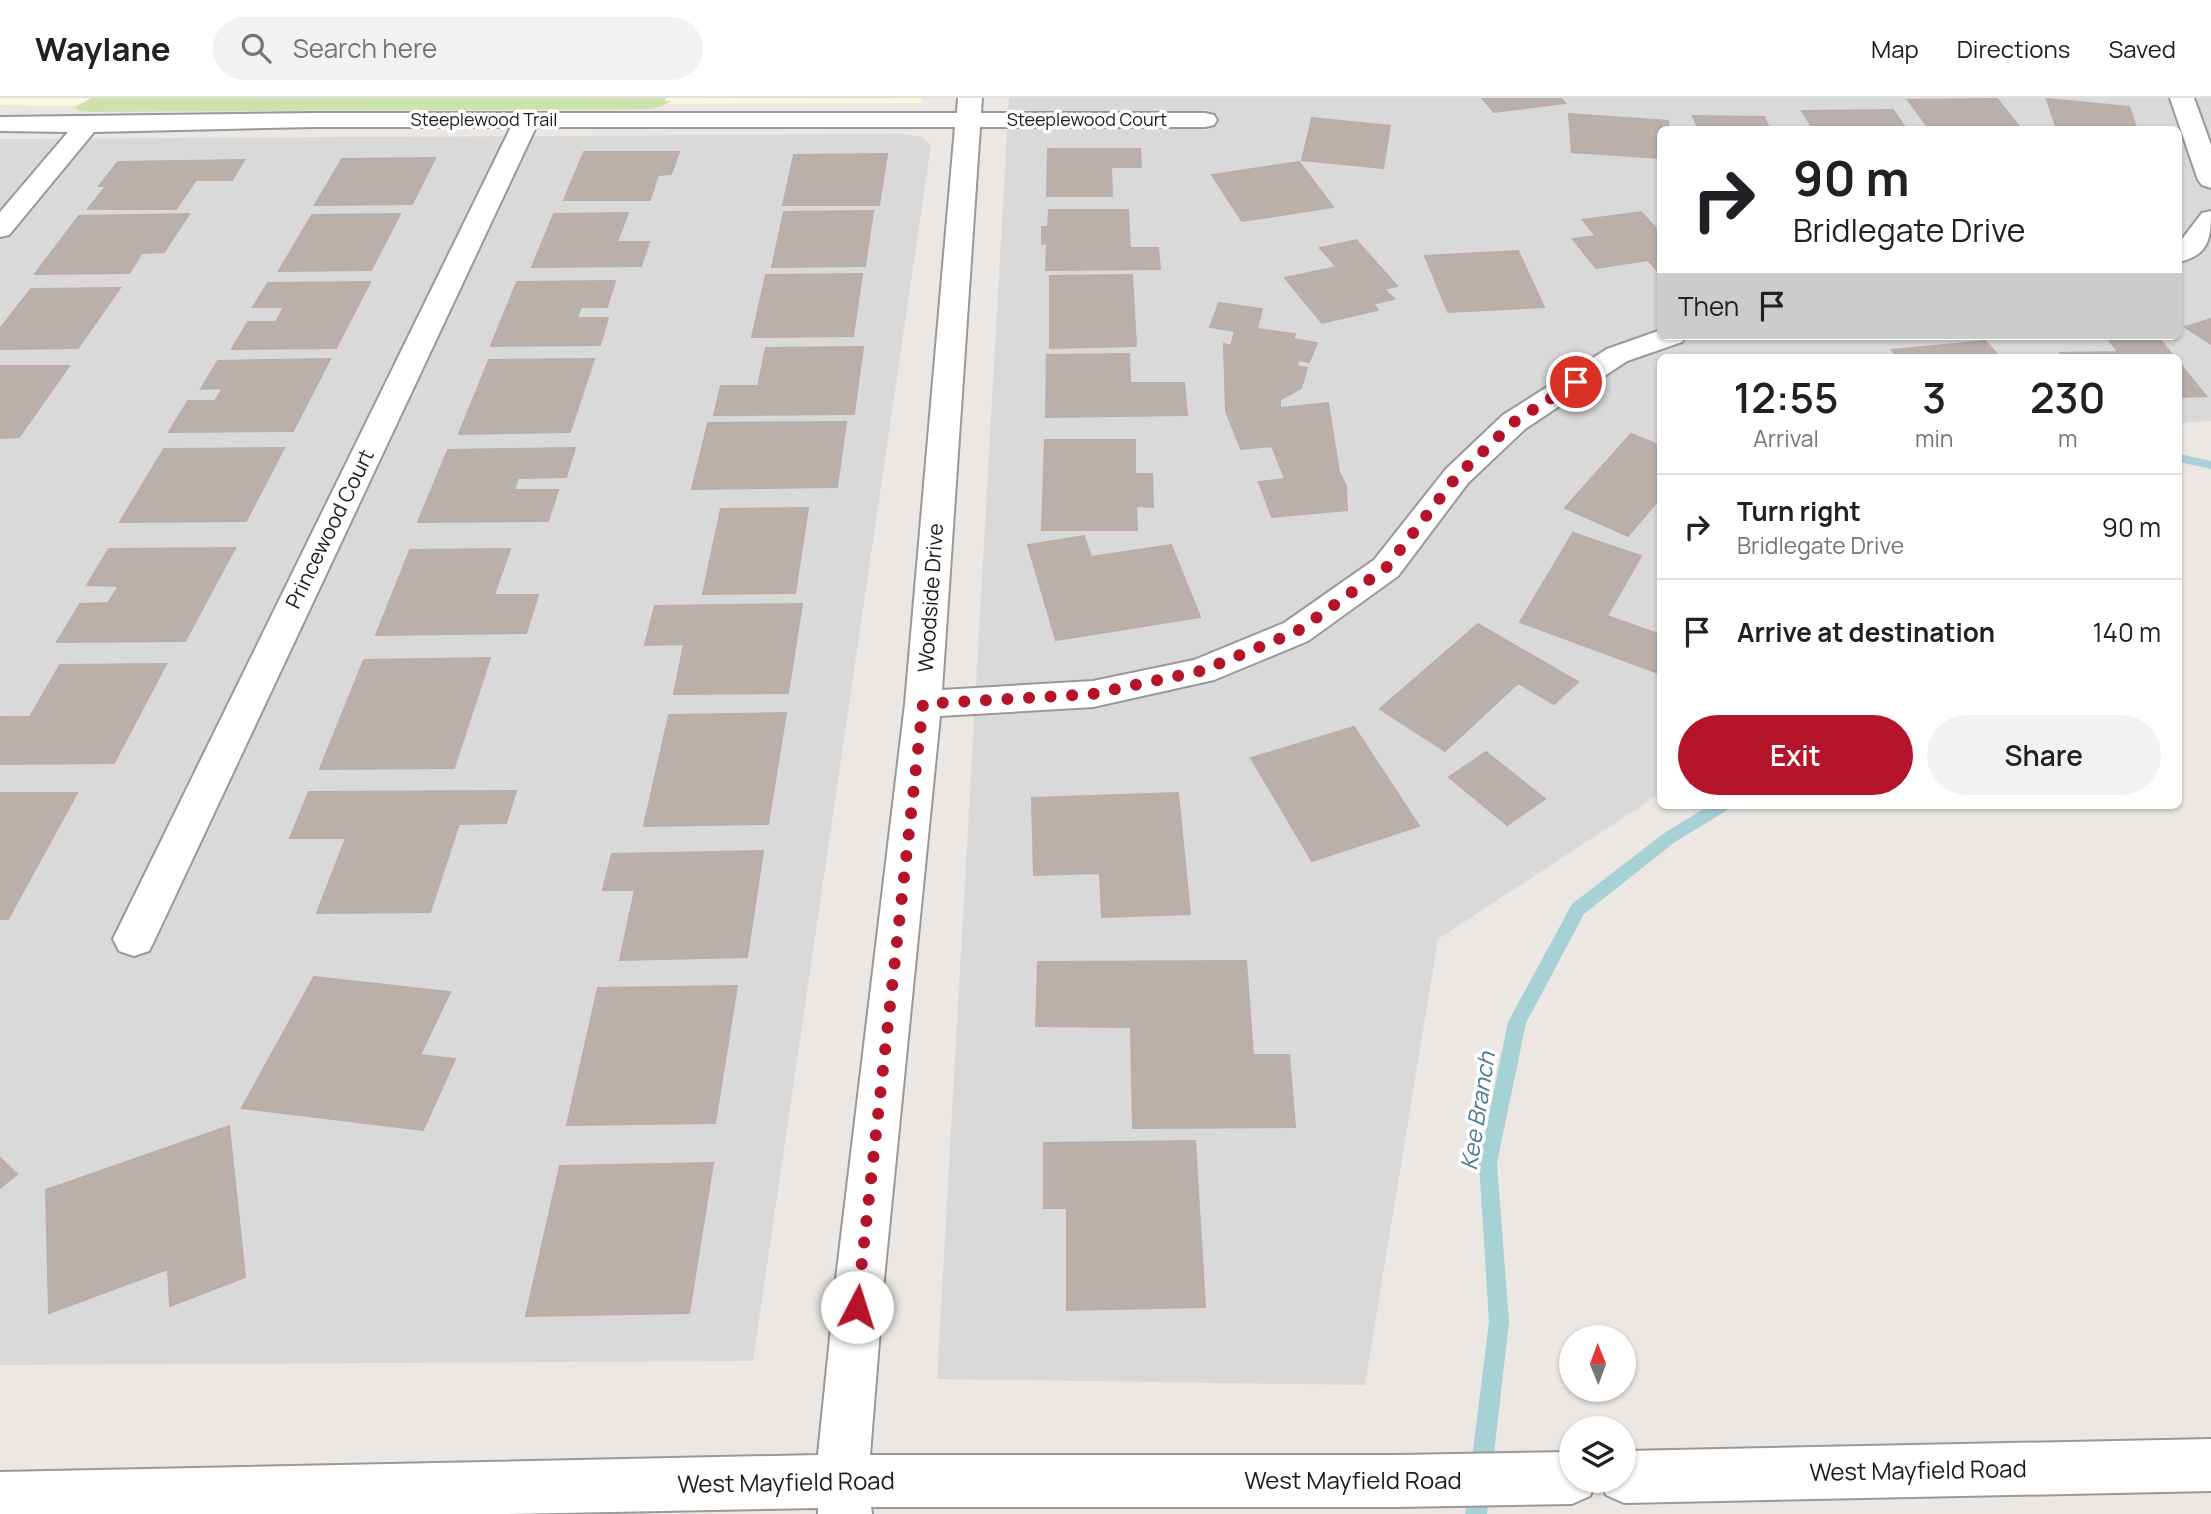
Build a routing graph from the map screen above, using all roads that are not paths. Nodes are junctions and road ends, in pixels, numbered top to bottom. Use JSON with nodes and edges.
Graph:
{"nodes":[{"id":1,"x":2182,"y":98,"type":"edge"},
{"id":2,"x":39,"y":103,"type":"dead end"},
{"id":3,"x":708,"y":108,"type":"edge"},
{"id":4,"x":969,"y":109,"type":"edge"},
{"id":5,"x":527,"y":120,"type":"junction"},
{"id":6,"x":1205,"y":120,"type":"dead end"},
{"id":7,"x":5,"y":124,"type":"edge"},
{"id":8,"x":87,"y":125,"type":"junction"},
{"id":9,"x":2211,"y":180,"type":"edge"},
{"id":10,"x":2211,"y":219,"type":"edge"},
{"id":11,"x":0,"y":229,"type":"edge"},
{"id":12,"x":2182,"y":252,"type":"edge"},
{"id":13,"x":1660,"y":340,"type":"edge"},
{"id":14,"x":923,"y":704,"type":"junction"},
{"id":15,"x":134,"y":939,"type":"dead end"},
{"id":16,"x":2211,"y":1465,"type":"edge"},
{"id":17,"x":1636,"y":1477,"type":"edge"},
{"id":18,"x":1559,"y":1478,"type":"edge"},
{"id":19,"x":843,"y":1497,"type":"edge"},
{"id":20,"x":0,"y":1498,"type":"edge"},
{"id":21,"x":172,"y":1504,"type":"edge"}],
"edges":[{"from":1,"to":9,"type":"street"},
{"from":2,"to":7,"type":"street"},
{"from":3,"to":4,"type":"street","name":"Steeplewood Trail"},
{"from":3,"to":5,"type":"street","name":"Steeplewood Trail"},
{"from":4,"to":6,"type":"street","name":"Steeplewood Court"},
{"from":4,"to":14,"type":"street","name":"Woodside Drive"},
{"from":5,"to":8,"type":"street","name":"Steeplewood Trail"},
{"from":5,"to":15,"type":"street","name":"Princewood Court"},
{"from":7,"to":8,"type":"street","name":"Steeplewood Trail"},
{"from":8,"to":11,"type":"street"},
{"from":10,"to":12,"type":"street"},
{"from":13,"to":14,"type":"street"},
{"from":14,"to":19,"type":"street","name":"Woodside Drive"},
{"from":16,"to":17,"type":"street","name":"West Mayfield Road"},
{"from":18,"to":19,"type":"street","name":"West Mayfield Road"},
{"from":19,"to":21,"type":"street","name":"West Mayfield Road"},
{"from":20,"to":21,"type":"street","name":"West Mayfield Road"}]}
